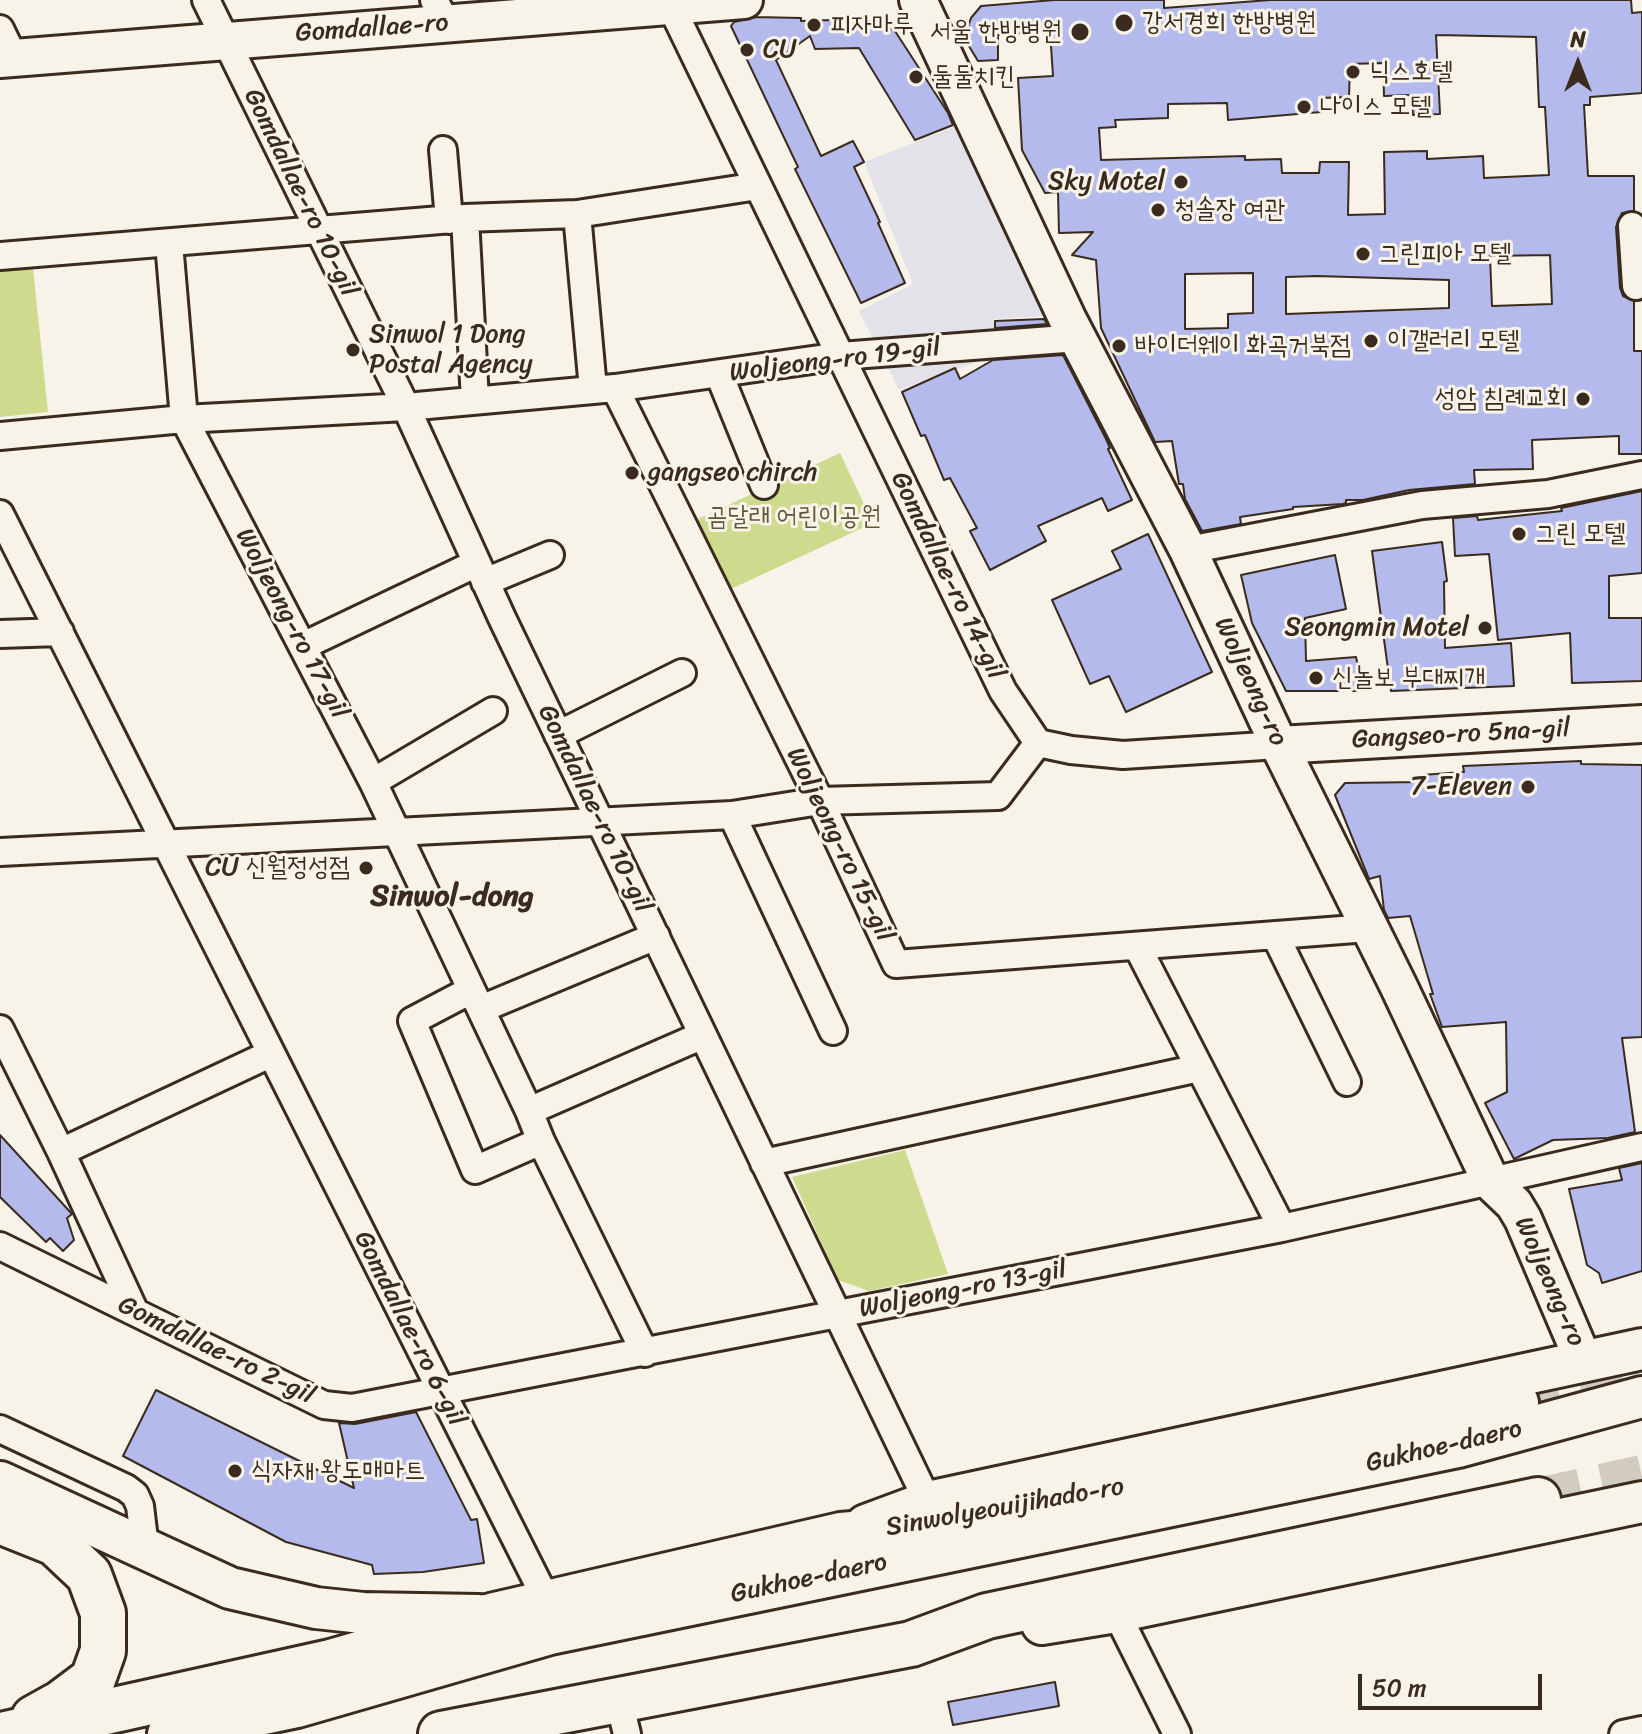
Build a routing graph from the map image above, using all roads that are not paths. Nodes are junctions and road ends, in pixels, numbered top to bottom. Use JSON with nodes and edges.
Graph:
{"nodes":[{"id":1,"x":206,"y":0,"type":"edge"},
{"id":2,"x":744,"y":0,"type":"edge"},
{"id":3,"x":918,"y":0,"type":"edge"},
{"id":4,"x":669,"y":3,"type":"edge"},
{"id":5,"x":440,"y":12,"type":"edge"},
{"id":6,"x":226,"y":41,"type":"junction"},
{"id":7,"x":5,"y":49,"type":"edge"},
{"id":8,"x":443,"y":150,"type":"dead end"},
{"id":9,"x":758,"y":186,"type":"junction"},
{"id":10,"x":577,"y":214,"type":"junction"},
{"id":11,"x":457,"y":219,"type":"junction"},
{"id":12,"x":1632,"y":226,"type":"dead end"},
{"id":13,"x":318,"y":230,"type":"junction"},
{"id":14,"x":169,"y":243,"type":"junction"},
{"id":15,"x":0,"y":256,"type":"edge"},
{"id":16,"x":1636,"y":286,"type":"dead end"},
{"id":17,"x":1078,"y":338,"type":"junction"},
{"id":18,"x":840,"y":356,"type":"junction"},
{"id":19,"x":719,"y":374,"type":"junction"},
{"id":20,"x":604,"y":389,"type":"junction"},
{"id":21,"x":475,"y":400,"type":"junction"},
{"id":22,"x":406,"y":407,"type":"junction"},
{"id":23,"x":184,"y":419,"type":"junction"},
{"id":24,"x":0,"y":436,"type":"edge"},
{"id":25,"x":1642,"y":475,"type":"edge"},
{"id":26,"x":764,"y":485,"type":"dead end"},
{"id":27,"x":0,"y":514,"type":"edge"},
{"id":28,"x":1188,"y":550,"type":"junction"},
{"id":29,"x":550,"y":555,"type":"dead end"},
{"id":30,"x":481,"y":572,"type":"junction"},
{"id":31,"x":60,"y":632,"type":"junction"},
{"id":32,"x":0,"y":634,"type":"edge"},
{"id":33,"x":303,"y":646,"type":"junction"},
{"id":34,"x":682,"y":673,"type":"dead end"},
{"id":35,"x":493,"y":711,"type":"dead end"},
{"id":36,"x":1642,"y":724,"type":"edge"},
{"id":37,"x":558,"y":735,"type":"junction"},
{"id":38,"x":1038,"y":743,"type":"junction"},
{"id":39,"x":1279,"y":745,"type":"junction"},
{"id":40,"x":373,"y":782,"type":"junction"},
{"id":41,"x":820,"y":801,"type":"junction"},
{"id":42,"x":732,"y":815,"type":"junction"},
{"id":43,"x":602,"y":821,"type":"junction"},
{"id":44,"x":396,"y":831,"type":"junction"},
{"id":45,"x":165,"y":843,"type":"junction"},
{"id":46,"x":0,"y":852,"type":"edge"},
{"id":47,"x":1368,"y":928,"type":"junction"},
{"id":48,"x":1275,"y":935,"type":"junction"},
{"id":49,"x":656,"y":936,"type":"junction"},
{"id":50,"x":1137,"y":946,"type":"junction"},
{"id":51,"x":476,"y":1000,"type":"junction"},
{"id":52,"x":0,"y":1029,"type":"edge"},
{"id":53,"x":833,"y":1031,"type":"dead end"},
{"id":54,"x":703,"y":1035,"type":"junction"},
{"id":55,"x":270,"y":1054,"type":"junction"},
{"id":56,"x":1199,"y":1068,"type":"junction"},
{"id":57,"x":1347,"y":1082,"type":"dead end"},
{"id":58,"x":529,"y":1111,"type":"junction"},
{"id":59,"x":541,"y":1141,"type":"junction"},
{"id":60,"x":1642,"y":1147,"type":"edge"},
{"id":61,"x":61,"y":1152,"type":"junction"},
{"id":62,"x":764,"y":1163,"type":"junction"},
{"id":63,"x":1491,"y":1182,"type":"junction"},
{"id":64,"x":1282,"y":1228,"type":"junction"},
{"id":65,"x":0,"y":1246,"type":"edge"},
{"id":66,"x":134,"y":1310,"type":"junction"},
{"id":67,"x":838,"y":1315,"type":"junction"},
{"id":68,"x":1642,"y":1349,"type":"edge"},
{"id":69,"x":645,"y":1353,"type":"junction"},
{"id":70,"x":1584,"y":1362,"type":"junction"},
{"id":71,"x":441,"y":1392,"type":"junction"},
{"id":72,"x":1642,"y":1397,"type":"edge"},
{"id":73,"x":1516,"y":1403,"type":"tunnel mouth"},
{"id":74,"x":1642,"y":1413,"type":"edge"},
{"id":75,"x":0,"y":1429,"type":"edge"},
{"id":76,"x":0,"y":1482,"type":"edge"},
{"id":77,"x":1538,"y":1500,"type":"tunnel mouth"},
{"id":78,"x":928,"y":1502,"type":"junction"},
{"id":79,"x":1642,"y":1502,"type":"edge"},
{"id":80,"x":0,"y":1521,"type":"edge"},
{"id":81,"x":841,"y":1535,"type":"junction"},
{"id":82,"x":145,"y":1548,"type":"junction"},
{"id":83,"x":548,"y":1603,"type":"junction"},
{"id":84,"x":1116,"y":1612,"type":"junction"},
{"id":85,"x":495,"y":1615,"type":"junction"},
{"id":86,"x":911,"y":1644,"type":"junction"},
{"id":87,"x":623,"y":1717,"type":"edge"},
{"id":88,"x":511,"y":1726,"type":"edge"},
{"id":89,"x":1642,"y":1730,"type":"edge"},
{"id":90,"x":6,"y":1734,"type":"edge"},
{"id":91,"x":168,"y":1734,"type":"edge"},
{"id":92,"x":258,"y":1734,"type":"edge"},
{"id":93,"x":441,"y":1734,"type":"edge"},
{"id":94,"x":1177,"y":1734,"type":"edge"},
{"id":95,"x":1623,"y":1734,"type":"edge"}],
"edges":[{"from":1,"to":6,"type":"street","name":"Gomdallae-ro 10-gil"},
{"from":2,"to":4,"type":"street","name":"Gomdallae-ro"},
{"from":3,"to":17,"type":"street","name":"Woljeong-ro"},
{"from":4,"to":5,"type":"street","name":"Gomdallae-ro"},
{"from":4,"to":9,"type":"street","name":"Gomdallae-ro 14-gil"},
{"from":5,"to":6,"type":"street","name":"Gomdallae-ro"},
{"from":6,"to":7,"type":"street","name":"Gomdallae-ro"},
{"from":6,"to":13,"type":"street","name":"Gomdallae-ro 10-gil"},
{"from":8,"to":11,"type":"street"},
{"from":9,"to":10,"type":"street"},
{"from":9,"to":18,"type":"street","name":"Gomdallae-ro 14-gil"},
{"from":10,"to":11,"type":"street"},
{"from":10,"to":20,"type":"street"},
{"from":11,"to":13,"type":"street"},
{"from":11,"to":21,"type":"street"},
{"from":12,"to":16,"type":"street"},
{"from":13,"to":14,"type":"street"},
{"from":13,"to":22,"type":"street","name":"Gomdallae-ro 10-gil"},
{"from":14,"to":15,"type":"street"},
{"from":14,"to":23,"type":"street"},
{"from":17,"to":18,"type":"street","name":"Woljeong-ro 19-gil"},
{"from":17,"to":28,"type":"street","name":"Woljeong-ro"},
{"from":18,"to":19,"type":"street","name":"Woljeong-ro 19-gil"},
{"from":18,"to":38,"type":"street","name":"Gomdallae-ro 14-gil"},
{"from":19,"to":20,"type":"street","name":"Woljeong-ro 19-gil"},
{"from":19,"to":26,"type":"street"},
{"from":20,"to":21,"type":"street","name":"Woljeong-ro 19-gil"},
{"from":20,"to":41,"type":"street","name":"Woljeong-ro 15-gil"},
{"from":21,"to":22,"type":"street","name":"Woljeong-ro 19-gil"},
{"from":22,"to":23,"type":"street","name":"Woljeong-ro 19-gil"},
{"from":22,"to":30,"type":"street","name":"Gomdallae-ro 10-gil"},
{"from":23,"to":24,"type":"street","name":"Woljeong-ro 19-gil"},
{"from":23,"to":33,"type":"street","name":"Woljeong-ro 17-gil"},
{"from":25,"to":28,"type":"street"},
{"from":27,"to":31,"type":"street","name":"Gomdallae-ro 6-gil"},
{"from":28,"to":39,"type":"street","name":"Woljeong-ro"},
{"from":29,"to":30,"type":"street"},
{"from":30,"to":33,"type":"street"},
{"from":30,"to":37,"type":"street","name":"Gomdallae-ro 10-gil"},
{"from":31,"to":32,"type":"street"},
{"from":31,"to":45,"type":"street","name":"Gomdallae-ro 6-gil"},
{"from":33,"to":40,"type":"street","name":"Woljeong-ro 17-gil"},
{"from":34,"to":37,"type":"street"},
{"from":35,"to":40,"type":"street"},
{"from":36,"to":39,"type":"street","name":"Gangseo-ro 5na-gil"},
{"from":37,"to":43,"type":"street","name":"Gomdallae-ro 10-gil"},
{"from":38,"to":39,"type":"street"},
{"from":38,"to":41,"type":"street"},
{"from":39,"to":47,"type":"street","name":"Woljeong-ro"},
{"from":40,"to":44,"type":"street","name":"Woljeong-ro 17-gil"},
{"from":41,"to":42,"type":"street"},
{"from":41,"to":50,"type":"street","name":"Woljeong-ro 15-gil"},
{"from":42,"to":43,"type":"street"},
{"from":42,"to":53,"type":"street"},
{"from":43,"to":44,"type":"street"},
{"from":43,"to":49,"type":"street","name":"Gomdallae-ro 10-gil"},
{"from":44,"to":45,"type":"street"},
{"from":44,"to":51,"type":"street"},
{"from":45,"to":46,"type":"street"},
{"from":45,"to":55,"type":"street","name":"Gomdallae-ro 6-gil"},
{"from":47,"to":48,"type":"street","name":"Woljeong-ro 15-gil"},
{"from":47,"to":63,"type":"street","name":"Woljeong-ro"},
{"from":48,"to":50,"type":"street","name":"Woljeong-ro 15-gil"},
{"from":48,"to":57,"type":"street"},
{"from":49,"to":51,"type":"street"},
{"from":49,"to":54,"type":"street","name":"Gomdallae-ro 10-gil"},
{"from":50,"to":56,"type":"street"},
{"from":51,"to":58,"type":"street"},
{"from":51,"to":59,"type":"street"},
{"from":52,"to":61,"type":"street"},
{"from":54,"to":58,"type":"street"},
{"from":54,"to":62,"type":"street","name":"Gomdallae-ro 10-gil"},
{"from":55,"to":61,"type":"street"},
{"from":55,"to":71,"type":"street","name":"Gomdallae-ro 6-gil"},
{"from":56,"to":62,"type":"street"},
{"from":56,"to":64,"type":"street"},
{"from":58,"to":59,"type":"street"},
{"from":59,"to":69,"type":"street"},
{"from":60,"to":63,"type":"street","name":"Woljeong-ro 13-gil"},
{"from":61,"to":66,"type":"street"},
{"from":62,"to":67,"type":"street","name":"Gomdallae-ro 10-gil"},
{"from":63,"to":64,"type":"street","name":"Woljeong-ro 13-gil"},
{"from":63,"to":70,"type":"street","name":"Woljeong-ro"},
{"from":64,"to":67,"type":"street","name":"Woljeong-ro 13-gil"},
{"from":65,"to":66,"type":"street","name":"Gomdallae-ro 2-gil"},
{"from":66,"to":71,"type":"street","name":"Gomdallae-ro 2-gil"},
{"from":67,"to":69,"type":"street","name":"Woljeong-ro 13-gil"},
{"from":67,"to":78,"type":"street","name":"Gomdallae-ro 10-gil"},
{"from":68,"to":70,"type":"main road"},
{"from":69,"to":71,"type":"street","name":"Woljeong-ro 13-gil"},
{"from":70,"to":78,"type":"main road"},
{"from":71,"to":83,"type":"street","name":"Gomdallae-ro 6-gil"},
{"from":72,"to":91,"type":"main road","name":"Gukhoe-daero"},
{"from":73,"to":81,"type":"highway","name":"Sinwolyeouijihado-ro"},
{"from":74,"to":92,"type":"main road","name":"Gukhoe-daero"},
{"from":75,"to":82,"type":"street"},
{"from":76,"to":82,"type":"main road"},
{"from":77,"to":86,"type":"highway"},
{"from":78,"to":81,"type":"main road"},
{"from":79,"to":84,"type":"main road"},
{"from":80,"to":90,"type":"highway"},
{"from":81,"to":83,"type":"highway","name":"Sinwolyeouijihado-ro"},
{"from":82,"to":85,"type":"main road"},
{"from":83,"to":85,"type":"highway","name":"Sinwolyeouijihado-ro"},
{"from":84,"to":86,"type":"main road"},
{"from":84,"to":94,"type":"street"},
{"from":85,"to":90,"type":"highway","name":"Sinwolyeouijihado-ro"},
{"from":86,"to":87,"type":"highway"},
{"from":87,"to":88,"type":"highway"},
{"from":88,"to":93,"type":"highway"},
{"from":89,"to":95,"type":"street"}]}
